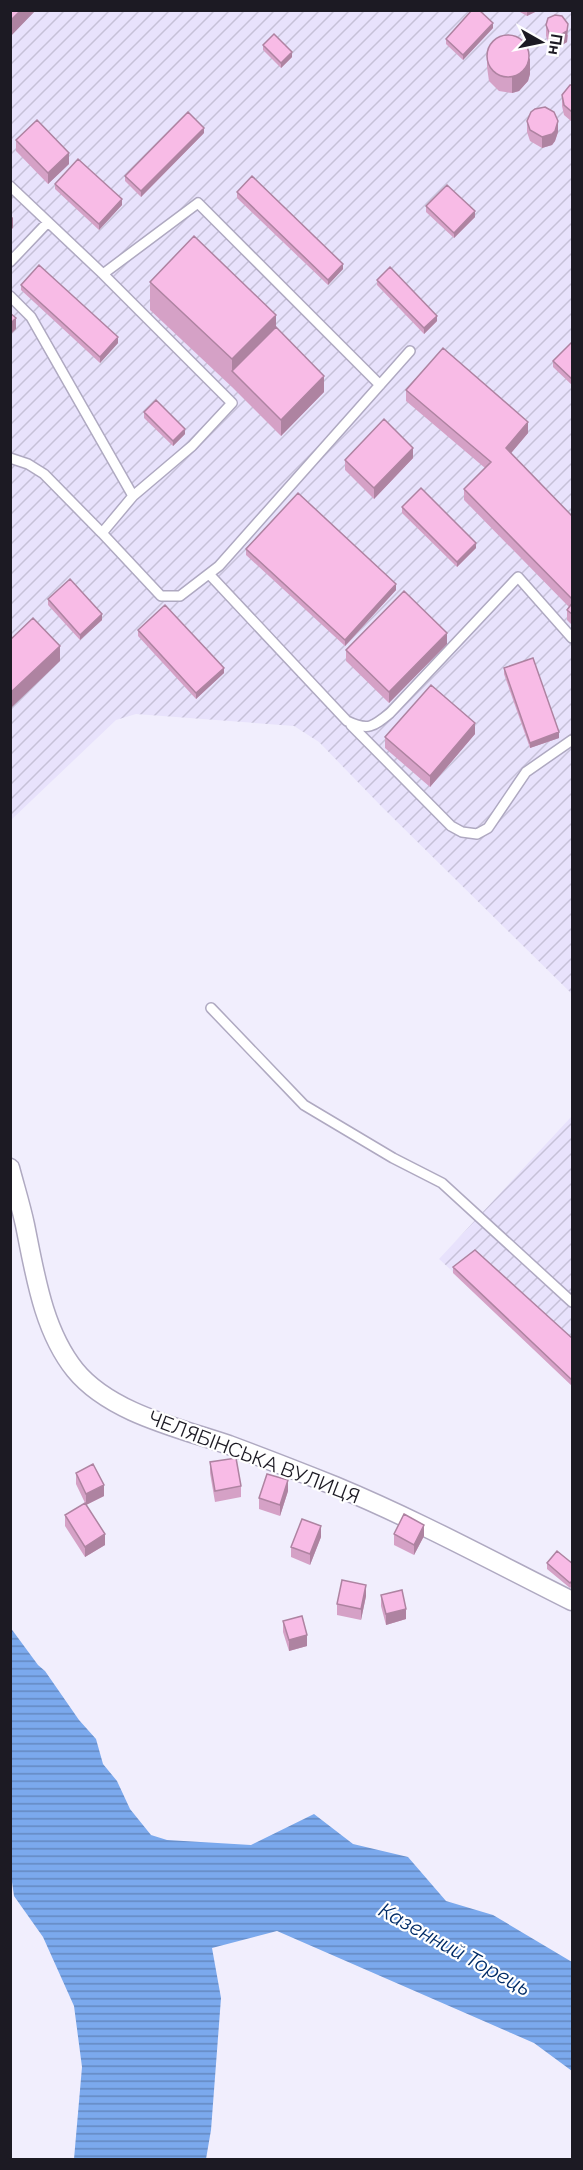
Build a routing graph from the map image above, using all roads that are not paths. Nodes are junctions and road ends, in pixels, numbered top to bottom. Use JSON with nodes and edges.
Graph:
{"nodes":[{"id":1,"x":10,"y":186,"type":"edge"},
{"id":2,"x":48,"y":222,"type":"junction"},
{"id":3,"x":10,"y":262,"type":"edge"},
{"id":4,"x":103,"y":274,"type":"junction"},
{"id":5,"x":10,"y":296,"type":"edge"},
{"id":6,"x":410,"y":351,"type":"dead end"},
{"id":7,"x":380,"y":385,"type":"junction"},
{"id":8,"x":10,"y":458,"type":"edge"},
{"id":9,"x":133,"y":496,"type":"junction"},
{"id":10,"x":102,"y":533,"type":"junction"},
{"id":11,"x":209,"y":574,"type":"junction"},
{"id":12,"x":573,"y":638,"type":"edge"},
{"id":13,"x":347,"y":721,"type":"junction"},
{"id":14,"x":573,"y":740,"type":"edge"},
{"id":15,"x":210,"y":1008,"type":"dead end"},
{"id":16,"x":10,"y":1168,"type":"edge"},
{"id":17,"x":573,"y":1302,"type":"edge"},
{"id":18,"x":573,"y":1601,"type":"edge"}],
"edges":[{"from":1,"to":2,"type":"lane"},
{"from":2,"to":3,"type":"lane"},
{"from":2,"to":4,"type":"lane"},
{"from":4,"to":7,"type":"lane"},
{"from":4,"to":9,"type":"lane"},
{"from":5,"to":9,"type":"lane"},
{"from":6,"to":7,"type":"lane"},
{"from":7,"to":11,"type":"lane"},
{"from":8,"to":10,"type":"lane"},
{"from":9,"to":10,"type":"lane"},
{"from":10,"to":11,"type":"lane"},
{"from":11,"to":13,"type":"lane"},
{"from":12,"to":13,"type":"lane"},
{"from":13,"to":14,"type":"lane"},
{"from":15,"to":17,"type":"lane"},
{"from":16,"to":18,"type":"street","name":"ЧЕЛЯБІНСЬКА ВУЛИЦЯ"}]}
